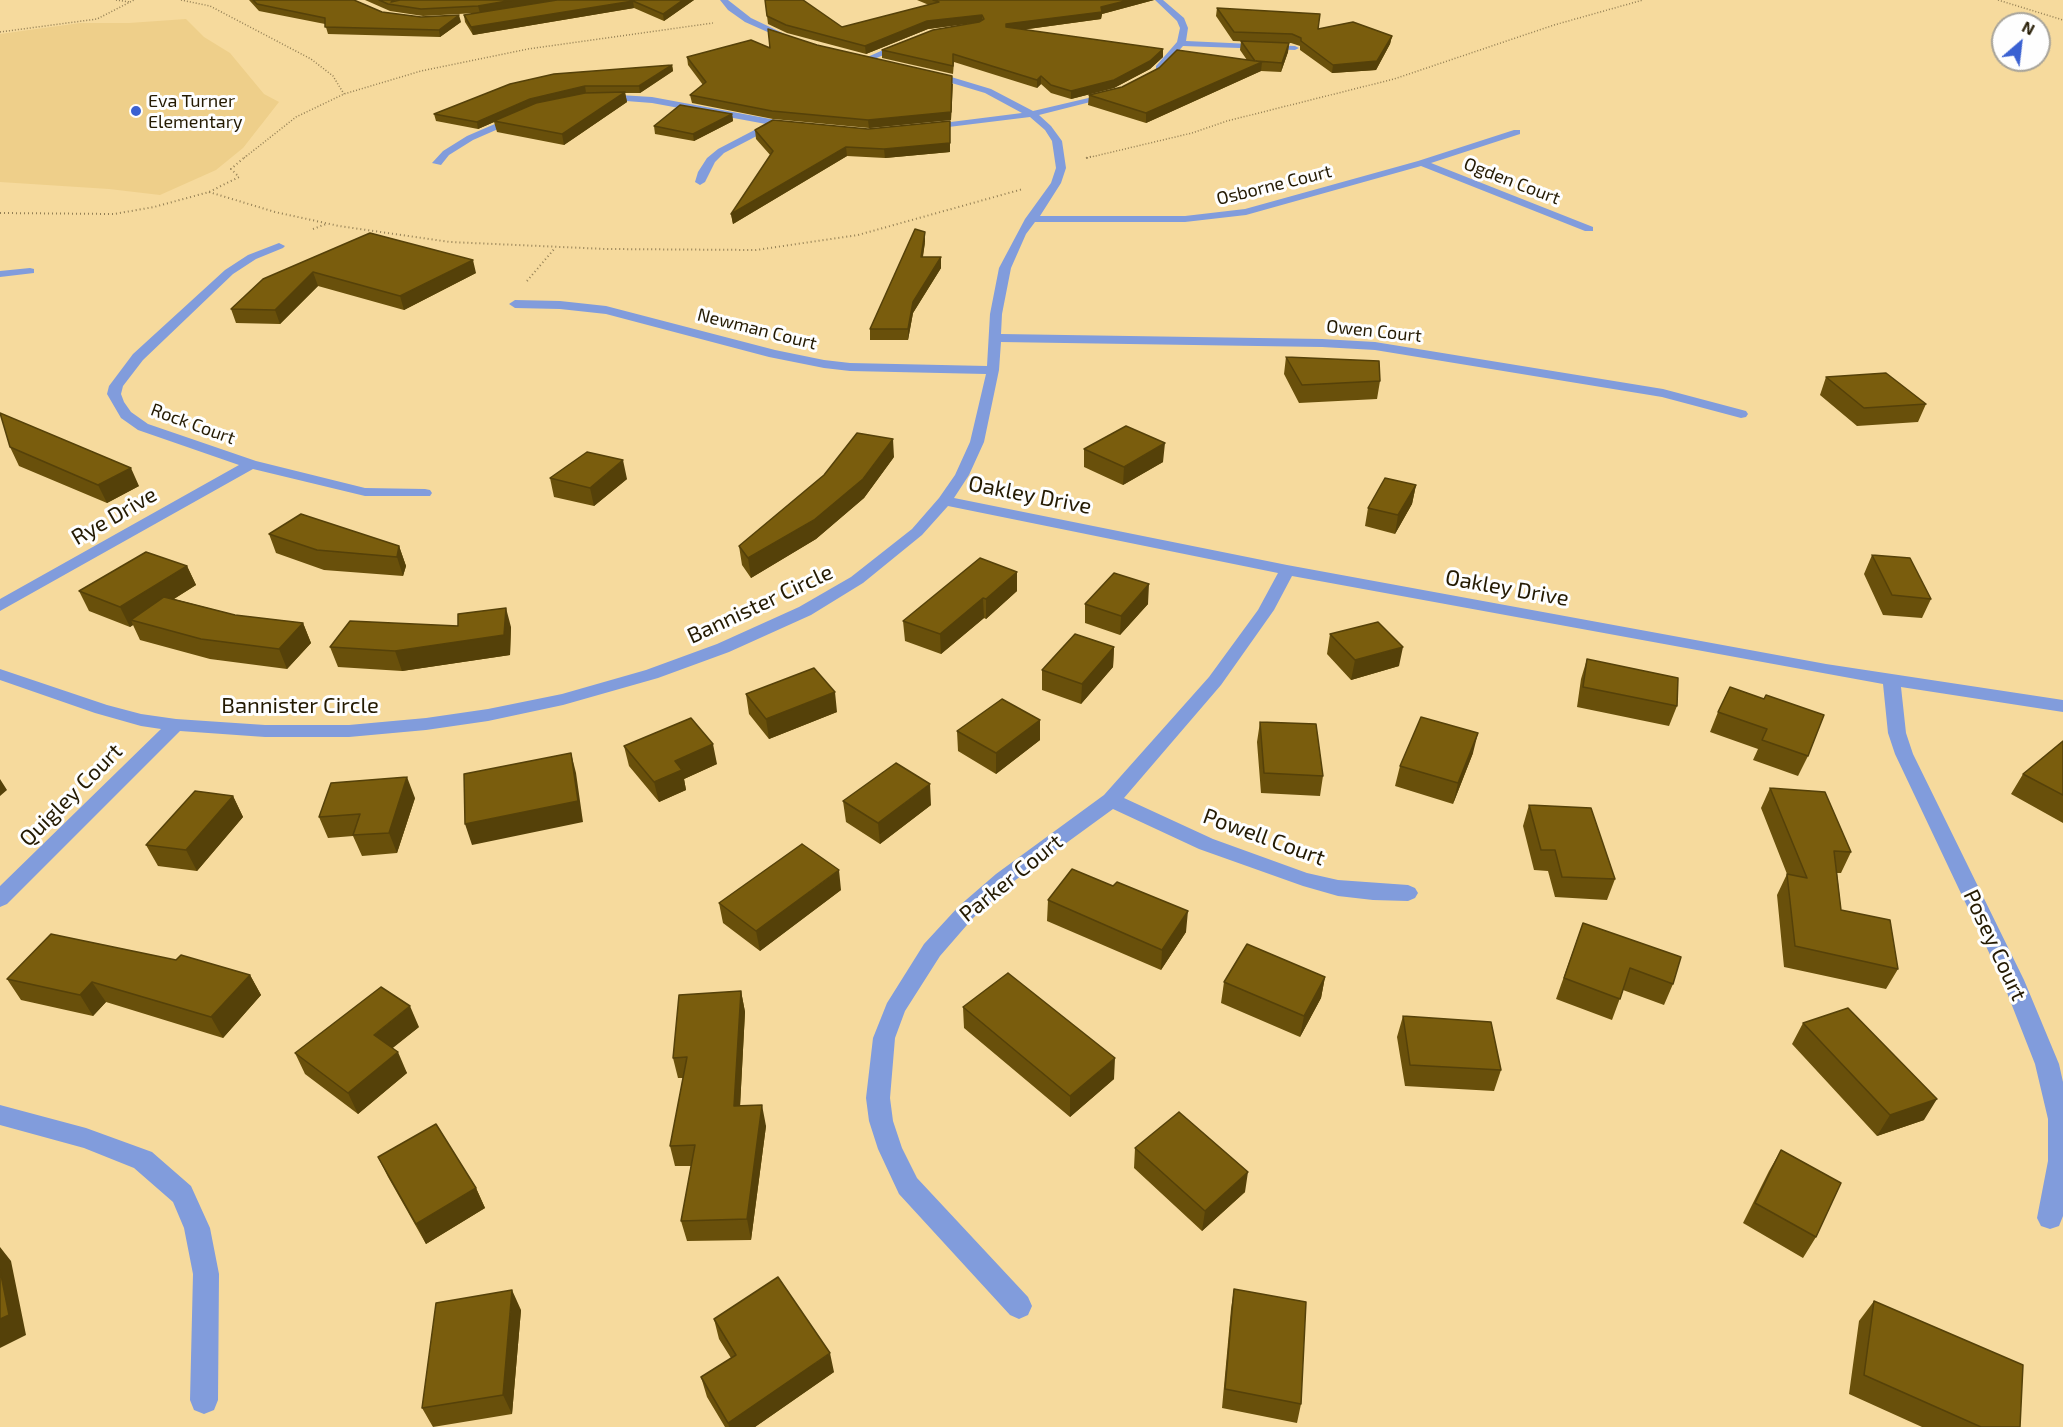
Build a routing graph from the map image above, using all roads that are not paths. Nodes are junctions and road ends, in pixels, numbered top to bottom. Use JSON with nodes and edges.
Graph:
{"nodes":[{"id":1,"x":724,"y":0,"type":"edge"},
{"id":2,"x":1159,"y":0,"type":"edge"},
{"id":3,"x":913,"y":40,"type":"edge"},
{"id":4,"x":1181,"y":43,"type":"junction"},
{"id":5,"x":808,"y":45,"type":"edge"},
{"id":6,"x":1295,"y":48,"type":"edge"},
{"id":7,"x":897,"y":66,"type":"edge"},
{"id":8,"x":917,"y":70,"type":"edge"},
{"id":9,"x":1152,"y":74,"type":"edge"},
{"id":10,"x":1118,"y":92,"type":"edge"},
{"id":11,"x":594,"y":98,"type":"edge"},
{"id":12,"x":527,"y":114,"type":"edge"},
{"id":13,"x":1032,"y":114,"type":"junction"},
{"id":14,"x":774,"y":124,"type":"junction"},
{"id":15,"x":806,"y":128,"type":"edge"},
{"id":16,"x":915,"y":130,"type":"edge"},
{"id":17,"x":1518,"y":132,"type":"dead end"},
{"id":18,"x":437,"y":163,"type":"dead end"},
{"id":19,"x":1422,"y":163,"type":"junction"},
{"id":20,"x":700,"y":182,"type":"dead end"},
{"id":21,"x":1030,"y":219,"type":"junction"},
{"id":22,"x":1589,"y":229,"type":"dead end"},
{"id":23,"x":279,"y":246,"type":"dead end"},
{"id":24,"x":30,"y":271,"type":"dead end"},
{"id":25,"x":0,"y":274,"type":"edge"},
{"id":26,"x":515,"y":304,"type":"dead end"},
{"id":27,"x":997,"y":338,"type":"junction"},
{"id":28,"x":993,"y":370,"type":"junction"},
{"id":29,"x":1741,"y":414,"type":"dead end"},
{"id":30,"x":251,"y":464,"type":"junction"},
{"id":31,"x":424,"y":493,"type":"dead end"},
{"id":32,"x":945,"y":501,"type":"junction"},
{"id":33,"x":1287,"y":570,"type":"junction"},
{"id":34,"x":0,"y":606,"type":"edge"},
{"id":35,"x":0,"y":674,"type":"edge"},
{"id":36,"x":1892,"y":681,"type":"junction"},
{"id":37,"x":2063,"y":706,"type":"edge"},
{"id":38,"x":176,"y":725,"type":"junction"},
{"id":39,"x":1111,"y":800,"type":"junction"},
{"id":40,"x":1408,"y":893,"type":"dead end"},
{"id":41,"x":0,"y":899,"type":"edge"},
{"id":42,"x":0,"y":1115,"type":"edge"},
{"id":43,"x":2050,"y":1218,"type":"dead end"},
{"id":44,"x":1018,"y":1306,"type":"dead end"},
{"id":45,"x":204,"y":1400,"type":"dead end"}],
"edges":[{"from":1,"to":5,"type":"street"},
{"from":2,"to":4,"type":"street"},
{"from":3,"to":7,"type":"street"},
{"from":4,"to":6,"type":"street"},
{"from":4,"to":9,"type":"street"},
{"from":8,"to":13,"type":"street","name":"Bannister Circle"},
{"from":10,"to":13,"type":"street"},
{"from":11,"to":14,"type":"street"},
{"from":12,"to":18,"type":"street"},
{"from":13,"to":16,"type":"street"},
{"from":13,"to":21,"type":"street","name":"Bannister Circle"},
{"from":14,"to":15,"type":"street"},
{"from":14,"to":20,"type":"street"},
{"from":17,"to":19,"type":"street","name":"Osborne Court"},
{"from":19,"to":21,"type":"street","name":"Osborne Court"},
{"from":19,"to":22,"type":"street","name":"Ogden Court"},
{"from":21,"to":27,"type":"street","name":"Bannister Circle"},
{"from":23,"to":30,"type":"street","name":"Rock Court"},
{"from":24,"to":25,"type":"street"},
{"from":26,"to":28,"type":"street","name":"Newman Court"},
{"from":27,"to":28,"type":"street","name":"Bannister Circle"},
{"from":27,"to":29,"type":"street","name":"Owen Court"},
{"from":28,"to":32,"type":"street","name":"Bannister Circle"},
{"from":30,"to":31,"type":"street","name":"Rock Court"},
{"from":30,"to":34,"type":"street","name":"Rye Drive"},
{"from":32,"to":33,"type":"street","name":"Oakley Drive"},
{"from":32,"to":38,"type":"street","name":"Bannister Circle"},
{"from":33,"to":36,"type":"street","name":"Oakley Drive"},
{"from":33,"to":39,"type":"street","name":"Parker Court"},
{"from":35,"to":38,"type":"street","name":"Bannister Circle"},
{"from":36,"to":37,"type":"street","name":"Oakley Drive"},
{"from":36,"to":43,"type":"street","name":"Posey Court"},
{"from":38,"to":41,"type":"street","name":"Quigley Court"},
{"from":39,"to":40,"type":"street","name":"Powell Court"},
{"from":39,"to":44,"type":"street","name":"Parker Court"},
{"from":42,"to":45,"type":"street"}]}
